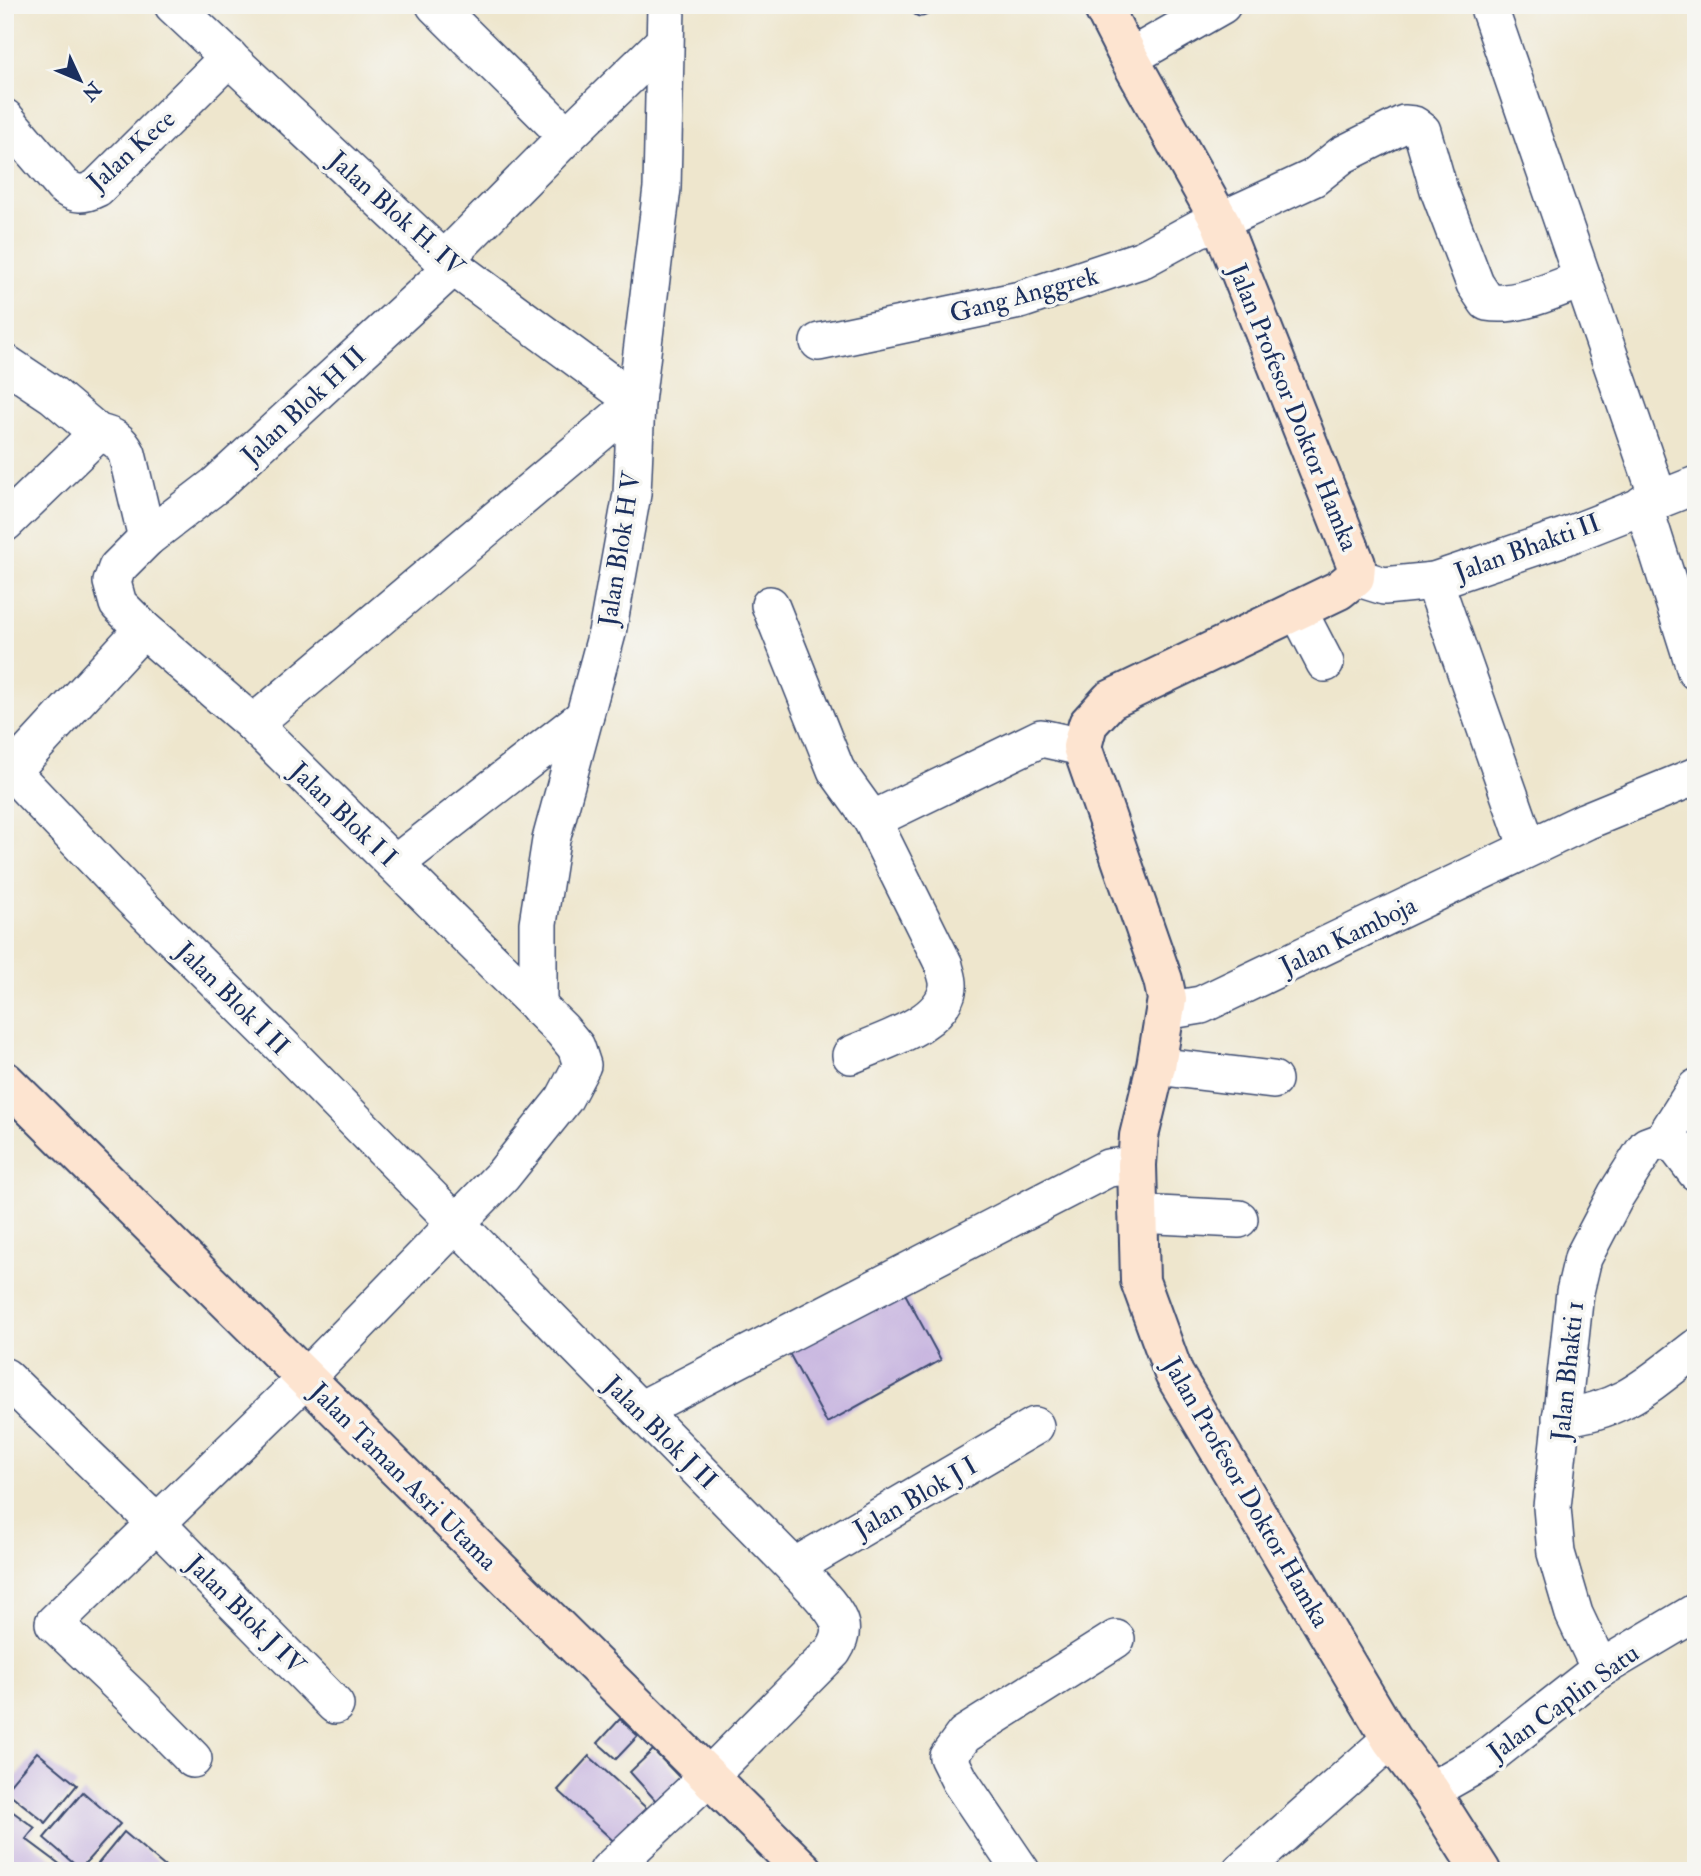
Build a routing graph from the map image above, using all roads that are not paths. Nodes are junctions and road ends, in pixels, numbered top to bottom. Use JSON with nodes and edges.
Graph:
{"nodes":[{"id":1,"x":173,"y":5,"type":"edge"},
{"id":2,"x":435,"y":5,"type":"edge"},
{"id":3,"x":666,"y":5,"type":"edge"},
{"id":4,"x":1102,"y":5,"type":"edge"},
{"id":5,"x":1222,"y":5,"type":"edge"},
{"id":6,"x":1489,"y":5,"type":"edge"},
{"id":7,"x":664,"y":43,"type":"junction"},
{"id":8,"x":229,"y":57,"type":"junction"},
{"id":9,"x":1129,"y":58,"type":"junction"},
{"id":10,"x":5,"y":118,"type":"edge"},
{"id":11,"x":567,"y":136,"type":"junction"},
{"id":12,"x":1220,"y":221,"type":"junction"},
{"id":13,"x":448,"y":263,"type":"junction"},
{"id":14,"x":1583,"y":279,"type":"junction"},
{"id":15,"x":819,"y":342,"type":"dead end"},
{"id":16,"x":5,"y":363,"type":"edge"},
{"id":17,"x":636,"y":402,"type":"junction"},
{"id":18,"x":98,"y":433,"type":"junction"},
{"id":19,"x":1696,"y":485,"type":"edge"},
{"id":20,"x":1651,"y":502,"type":"junction"},
{"id":21,"x":5,"y":523,"type":"edge"},
{"id":22,"x":148,"y":538,"type":"junction"},
{"id":23,"x":1355,"y":577,"type":"junction"},
{"id":24,"x":1434,"y":581,"type":"junction"},
{"id":25,"x":770,"y":605,"type":"dead end"},
{"id":26,"x":1297,"y":608,"type":"junction"},
{"id":27,"x":144,"y":629,"type":"junction"},
{"id":28,"x":1325,"y":663,"type":"dead end"},
{"id":29,"x":1696,"y":671,"type":"edge"},
{"id":30,"x":585,"y":716,"type":"junction"},
{"id":31,"x":253,"y":724,"type":"junction"},
{"id":32,"x":1082,"y":747,"type":"junction"},
{"id":33,"x":8,"y":775,"type":"edge"},
{"id":34,"x":1696,"y":776,"type":"edge"},
{"id":35,"x":872,"y":820,"type":"junction"},
{"id":36,"x":1528,"y":848,"type":"junction"},
{"id":37,"x":396,"y":864,"type":"junction"},
{"id":38,"x":538,"y":1007,"type":"junction"},
{"id":39,"x":1165,"y":1011,"type":"junction"},
{"id":40,"x":851,"y":1055,"type":"dead end"},
{"id":41,"x":1156,"y":1066,"type":"junction"},
{"id":42,"x":1273,"y":1080,"type":"dead end"},
{"id":43,"x":5,"y":1081,"type":"edge"},
{"id":44,"x":1696,"y":1088,"type":"edge"},
{"id":45,"x":1663,"y":1140,"type":"junction"},
{"id":46,"x":1137,"y":1165,"type":"junction"},
{"id":47,"x":1696,"y":1172,"type":"edge"},
{"id":48,"x":1138,"y":1214,"type":"junction"},
{"id":49,"x":1239,"y":1219,"type":"dead end"},
{"id":50,"x":456,"y":1223,"type":"junction"},
{"id":51,"x":1696,"y":1348,"type":"edge"},
{"id":52,"x":5,"y":1377,"type":"edge"},
{"id":53,"x":305,"y":1378,"type":"junction"},
{"id":54,"x":640,"y":1410,"type":"junction"},
{"id":55,"x":1562,"y":1417,"type":"junction"},
{"id":56,"x":1035,"y":1426,"type":"dead end"},
{"id":57,"x":157,"y":1524,"type":"junction"},
{"id":58,"x":794,"y":1567,"type":"junction"},
{"id":59,"x":1696,"y":1612,"type":"edge"},
{"id":60,"x":1116,"y":1639,"type":"dead end"},
{"id":61,"x":1601,"y":1669,"type":"junction"},
{"id":62,"x":335,"y":1704,"type":"dead end"},
{"id":63,"x":1391,"y":1739,"type":"junction"},
{"id":64,"x":193,"y":1759,"type":"dead end"},
{"id":65,"x":708,"y":1777,"type":"junction"},
{"id":66,"x":1430,"y":1791,"type":"junction"},
{"id":67,"x":608,"y":1871,"type":"edge"},
{"id":68,"x":804,"y":1871,"type":"edge"},
{"id":69,"x":1021,"y":1871,"type":"edge"},
{"id":70,"x":1241,"y":1871,"type":"edge"},
{"id":71,"x":1481,"y":1871,"type":"edge"}],
"edges":[{"from":1,"to":8,"type":"street","name":"Jalan Blok H. IV"},
{"from":2,"to":11,"type":"street"},
{"from":3,"to":7,"type":"street","name":"Jalan Blok H V"},
{"from":4,"to":9,"type":"street","name":"Jalan Profesor Doktor Hamka"},
{"from":5,"to":9,"type":"street"},
{"from":6,"to":14,"type":"street"},
{"from":7,"to":11,"type":"street","name":"Jalan Blok H II"},
{"from":7,"to":17,"type":"street","name":"Jalan Blok H V"},
{"from":8,"to":10,"type":"street","name":"Jalan Kece"},
{"from":8,"to":13,"type":"street","name":"Jalan Blok H. IV"},
{"from":9,"to":12,"type":"street","name":"Jalan Profesor Doktor Hamka"},
{"from":11,"to":13,"type":"street","name":"Jalan Blok H II"},
{"from":12,"to":14,"type":"street","name":"Gang Anggrek"},
{"from":12,"to":15,"type":"street","name":"Gang Anggrek"},
{"from":12,"to":23,"type":"street","name":"Jalan Profesor Doktor Hamka"},
{"from":13,"to":17,"type":"street","name":"Jalan Blok H. IV"},
{"from":13,"to":22,"type":"street","name":"Jalan Blok H II"},
{"from":14,"to":20,"type":"street"},
{"from":16,"to":18,"type":"street"},
{"from":17,"to":30,"type":"street","name":"Jalan Blok H V"},
{"from":17,"to":31,"type":"street"},
{"from":18,"to":21,"type":"street"},
{"from":18,"to":22,"type":"street"},
{"from":19,"to":20,"type":"street","name":"Jalan Bhakti II"},
{"from":20,"to":24,"type":"street","name":"Jalan Bhakti II"},
{"from":20,"to":29,"type":"street"},
{"from":22,"to":27,"type":"street","name":"Jalan Blok H II"},
{"from":23,"to":24,"type":"street","name":"Jalan Bhakti II"},
{"from":23,"to":26,"type":"street","name":"Jalan Profesor Doktor Hamka"},
{"from":24,"to":36,"type":"street"},
{"from":25,"to":35,"type":"street"},
{"from":26,"to":28,"type":"street"},
{"from":26,"to":32,"type":"street","name":"Jalan Profesor Doktor Hamka"},
{"from":27,"to":31,"type":"street","name":"Jalan Blok I I"},
{"from":27,"to":33,"type":"street"},
{"from":30,"to":37,"type":"street"},
{"from":30,"to":38,"type":"street","name":"Jalan Blok H V"},
{"from":31,"to":37,"type":"street","name":"Jalan Blok I I"},
{"from":32,"to":35,"type":"street"},
{"from":32,"to":39,"type":"street","name":"Jalan Profesor Doktor Hamka"},
{"from":33,"to":50,"type":"street","name":"Jalan Blok I II"},
{"from":34,"to":36,"type":"street","name":"Jalan Kamboja"},
{"from":35,"to":40,"type":"street"},
{"from":36,"to":39,"type":"street","name":"Jalan Kamboja"},
{"from":37,"to":38,"type":"street","name":"Jalan Blok I I"},
{"from":38,"to":50,"type":"street","name":"Jalan Blok I I"},
{"from":39,"to":41,"type":"street","name":"Jalan Profesor Doktor Hamka"},
{"from":41,"to":42,"type":"street"},
{"from":41,"to":46,"type":"street","name":"Jalan Profesor Doktor Hamka"},
{"from":43,"to":53,"type":"street","name":"Jalan Taman Asri Utama"},
{"from":44,"to":45,"type":"street"},
{"from":45,"to":47,"type":"street"},
{"from":45,"to":55,"type":"street","name":"Jalan Bhakti 1"},
{"from":46,"to":48,"type":"street","name":"Jalan Profesor Doktor Hamka"},
{"from":46,"to":54,"type":"street"},
{"from":48,"to":49,"type":"street"},
{"from":48,"to":63,"type":"street","name":"Jalan Profesor Doktor Hamka"},
{"from":50,"to":53,"type":"street","name":"Jalan Blok I I"},
{"from":50,"to":54,"type":"street","name":"Jalan Blok J II"},
{"from":51,"to":55,"type":"street"},
{"from":52,"to":57,"type":"street","name":"Jalan Blok J IV"},
{"from":53,"to":57,"type":"street","name":"Jalan Blok I I"},
{"from":53,"to":65,"type":"street","name":"Jalan Taman Asri Utama"},
{"from":54,"to":58,"type":"street","name":"Jalan Blok J II"},
{"from":55,"to":61,"type":"street","name":"Jalan Bhakti 1"},
{"from":56,"to":58,"type":"street","name":"Jalan Blok J I"},
{"from":57,"to":62,"type":"street","name":"Jalan Blok J IV"},
{"from":57,"to":64,"type":"street","name":"Jalan Blok I I"},
{"from":58,"to":65,"type":"street","name":"Jalan Blok J II"},
{"from":59,"to":61,"type":"street","name":"Jalan Caplin Satu"},
{"from":60,"to":69,"type":"street"},
{"from":61,"to":66,"type":"street","name":"Jalan Caplin Satu"},
{"from":63,"to":66,"type":"street","name":"Jalan Profesor Doktor Hamka"},
{"from":63,"to":70,"type":"street"},
{"from":65,"to":67,"type":"street"},
{"from":65,"to":68,"type":"street","name":"Jalan Taman Asri Utama"},
{"from":66,"to":71,"type":"street","name":"Jalan Profesor Doktor Hamka"}]}
